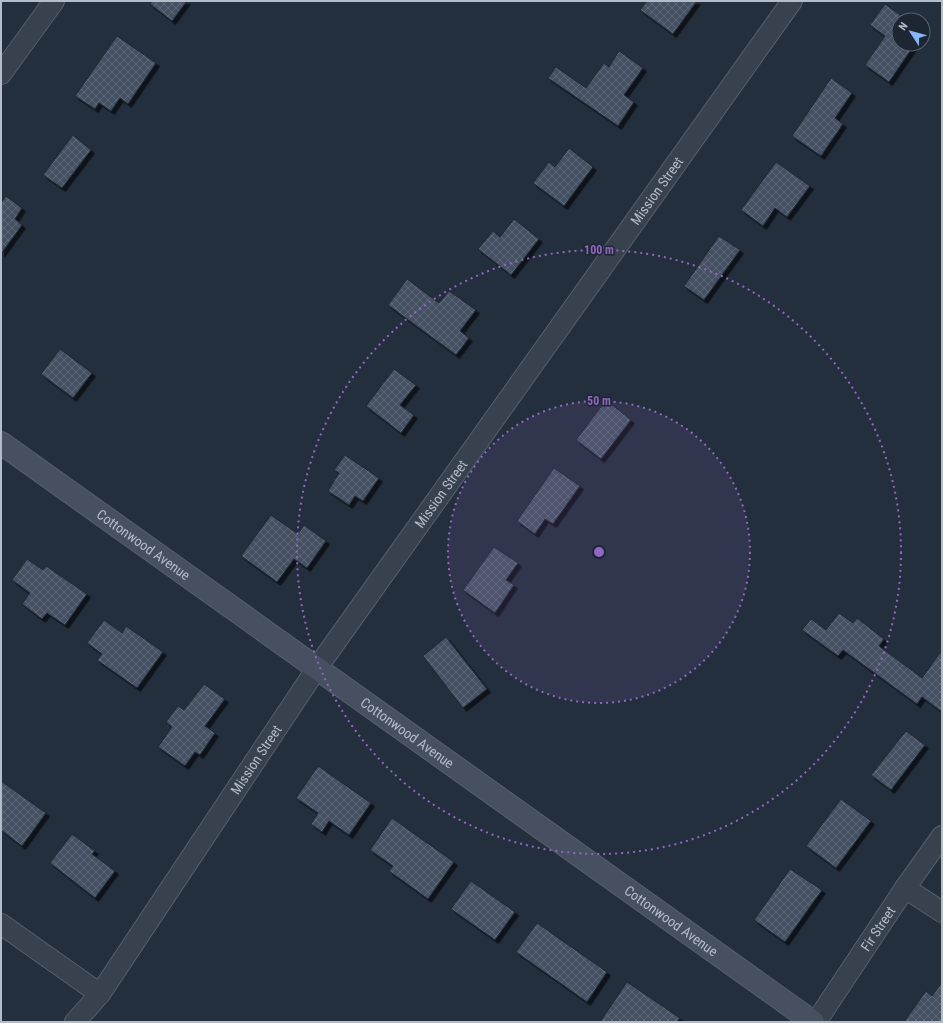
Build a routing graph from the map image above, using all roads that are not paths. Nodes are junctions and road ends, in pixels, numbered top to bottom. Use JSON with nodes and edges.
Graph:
{"nodes":[{"id":1,"x":54,"y":1,"type":"edge"},
{"id":2,"x":792,"y":1,"type":"edge"},
{"id":3,"x":1,"y":74,"type":"edge"},
{"id":4,"x":1,"y":443,"type":"edge"},
{"id":5,"x":317,"y":668,"type":"junction"},
{"id":6,"x":942,"y":836,"type":"edge"},
{"id":7,"x":905,"y":888,"type":"junction"},
{"id":8,"x":942,"y":912,"type":"edge"},
{"id":9,"x":1,"y":924,"type":"edge"},
{"id":10,"x":100,"y":994,"type":"junction"},
{"id":11,"x":75,"y":1022,"type":"edge"},
{"id":12,"x":814,"y":1022,"type":"edge"}],
"edges":[{"from":1,"to":3,"type":"street"},
{"from":2,"to":5,"type":"street","name":"Mission Street"},
{"from":4,"to":5,"type":"street","name":"Cottonwood Avenue"},
{"from":5,"to":10,"type":"street","name":"Mission Street"},
{"from":5,"to":12,"type":"street","name":"Cottonwood Avenue"},
{"from":6,"to":7,"type":"street","name":"Fir Street"},
{"from":7,"to":8,"type":"street"},
{"from":7,"to":12,"type":"street","name":"Fir Street"},
{"from":9,"to":10,"type":"street"},
{"from":10,"to":11,"type":"street","name":"Mission Street"}]}
